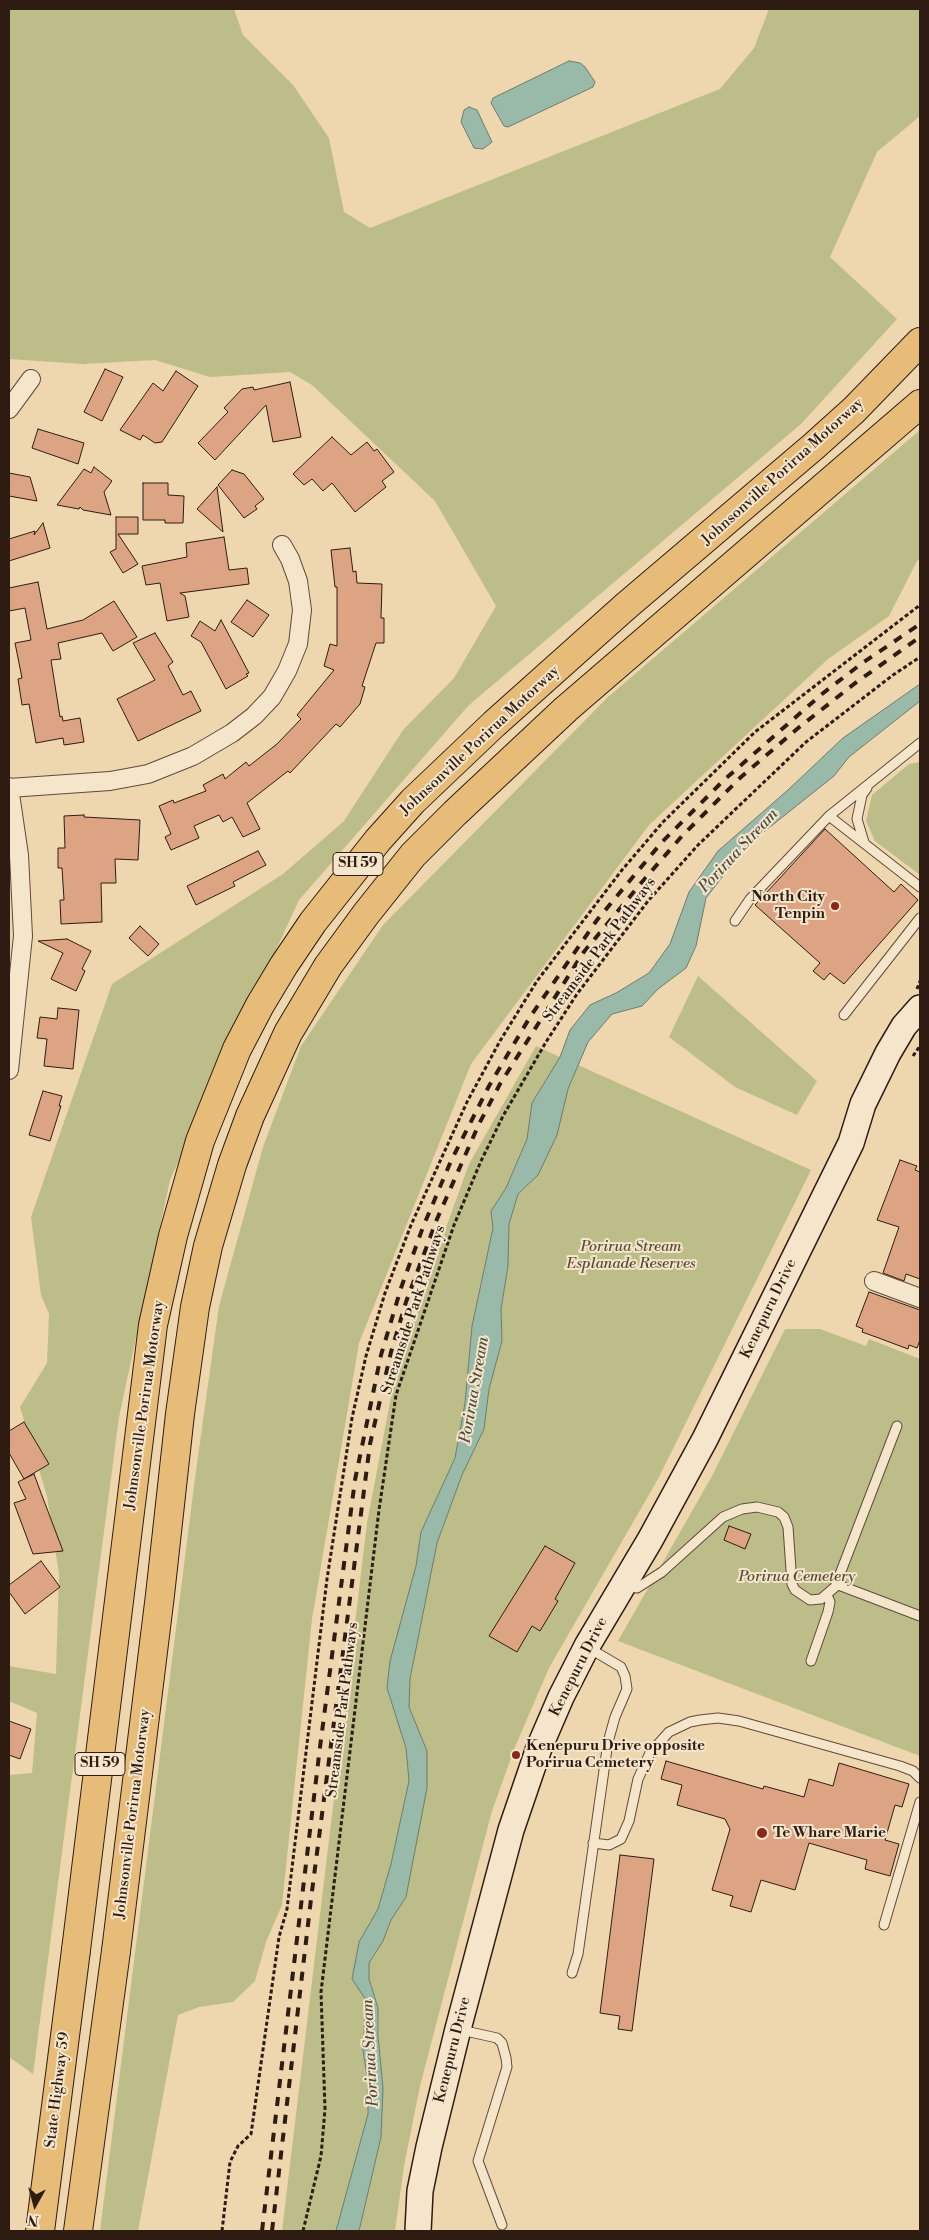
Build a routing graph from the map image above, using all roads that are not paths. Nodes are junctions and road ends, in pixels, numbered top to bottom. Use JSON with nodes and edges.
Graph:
{"nodes":[{"id":1,"x":920,"y":342,"type":"edge"},
{"id":2,"x":31,"y":379,"type":"dead end"},
{"id":3,"x":920,"y":404,"type":"edge"},
{"id":4,"x":9,"y":409,"type":"edge"},
{"id":5,"x":282,"y":545,"type":"dead end"},
{"id":6,"x":920,"y":743,"type":"edge"},
{"id":7,"x":871,"y":781,"type":"junction"},
{"id":8,"x":9,"y":788,"type":"edge"},
{"id":9,"x":829,"y":816,"type":"junction"},
{"id":10,"x":864,"y":843,"type":"junction"},
{"id":11,"x":920,"y":887,"type":"edge"},
{"id":12,"x":920,"y":918,"type":"edge"},
{"id":13,"x":735,"y":921,"type":"dead end"},
{"id":14,"x":920,"y":1008,"type":"edge"},
{"id":15,"x":844,"y":1015,"type":"dead end"},
{"id":16,"x":920,"y":1032,"type":"edge"},
{"id":17,"x":9,"y":1070,"type":"edge"},
{"id":18,"x":851,"y":1143,"type":"junction"},
{"id":19,"x":874,"y":1281,"type":"dead end"},
{"id":20,"x":920,"y":1298,"type":"edge"},
{"id":21,"x":898,"y":1426,"type":"dead end"},
{"id":22,"x":836,"y":1584,"type":"junction"},
{"id":23,"x":623,"y":1586,"type":"junction"},
{"id":24,"x":827,"y":1595,"type":"junction"},
{"id":25,"x":920,"y":1616,"type":"edge"},
{"id":26,"x":587,"y":1646,"type":"junction"},
{"id":27,"x":811,"y":1662,"type":"dead end"},
{"id":28,"x":920,"y":1778,"type":"edge"},
{"id":29,"x":920,"y":1802,"type":"edge"},
{"id":30,"x":593,"y":1843,"type":"junction"},
{"id":31,"x":884,"y":1925,"type":"dead end"},
{"id":32,"x":76,"y":1950,"type":"joint"},
{"id":33,"x":572,"y":1973,"type":"dead end"},
{"id":34,"x":458,"y":2029,"type":"junction"},
{"id":35,"x":502,"y":2225,"type":"dead end"},
{"id":36,"x":40,"y":2231,"type":"edge"},
{"id":37,"x":78,"y":2231,"type":"edge"},
{"id":38,"x":418,"y":2231,"type":"edge"}],
"edges":[{"from":1,"to":32,"type":"main road","name":"Johnsonville Porirua Motorway","number":"SH 59"},
{"from":2,"to":4,"type":"street"},
{"from":3,"to":37,"type":"main road","name":"Johnsonville Porirua Motorway","number":"SH 59"},
{"from":5,"to":8,"type":"street"},
{"from":6,"to":7,"type":"lane"},
{"from":7,"to":9,"type":"lane"},
{"from":7,"to":10,"type":"lane"},
{"from":8,"to":17,"type":"street"},
{"from":9,"to":10,"type":"lane"},
{"from":9,"to":13,"type":"lane"},
{"from":10,"to":11,"type":"lane"},
{"from":12,"to":15,"type":"lane"},
{"from":14,"to":18,"type":"main road","name":"Kenepuru Drive"},
{"from":16,"to":18,"type":"main road","name":"Kenepuru Drive"},
{"from":18,"to":23,"type":"main road","name":"Kenepuru Drive"},
{"from":19,"to":20,"type":"street"},
{"from":21,"to":22,"type":"lane"},
{"from":22,"to":24,"type":"lane"},
{"from":22,"to":25,"type":"lane"},
{"from":23,"to":24,"type":"lane"},
{"from":23,"to":26,"type":"main road","name":"Kenepuru Drive"},
{"from":24,"to":27,"type":"lane"},
{"from":26,"to":30,"type":"lane"},
{"from":26,"to":34,"type":"main road","name":"Kenepuru Drive"},
{"from":28,"to":30,"type":"lane"},
{"from":29,"to":31,"type":"lane"},
{"from":30,"to":33,"type":"lane"},
{"from":32,"to":36,"type":"main road","name":"State Highway 59","number":"SH 59"},
{"from":34,"to":35,"type":"lane"},
{"from":34,"to":38,"type":"main road","name":"Kenepuru Drive"}]}
